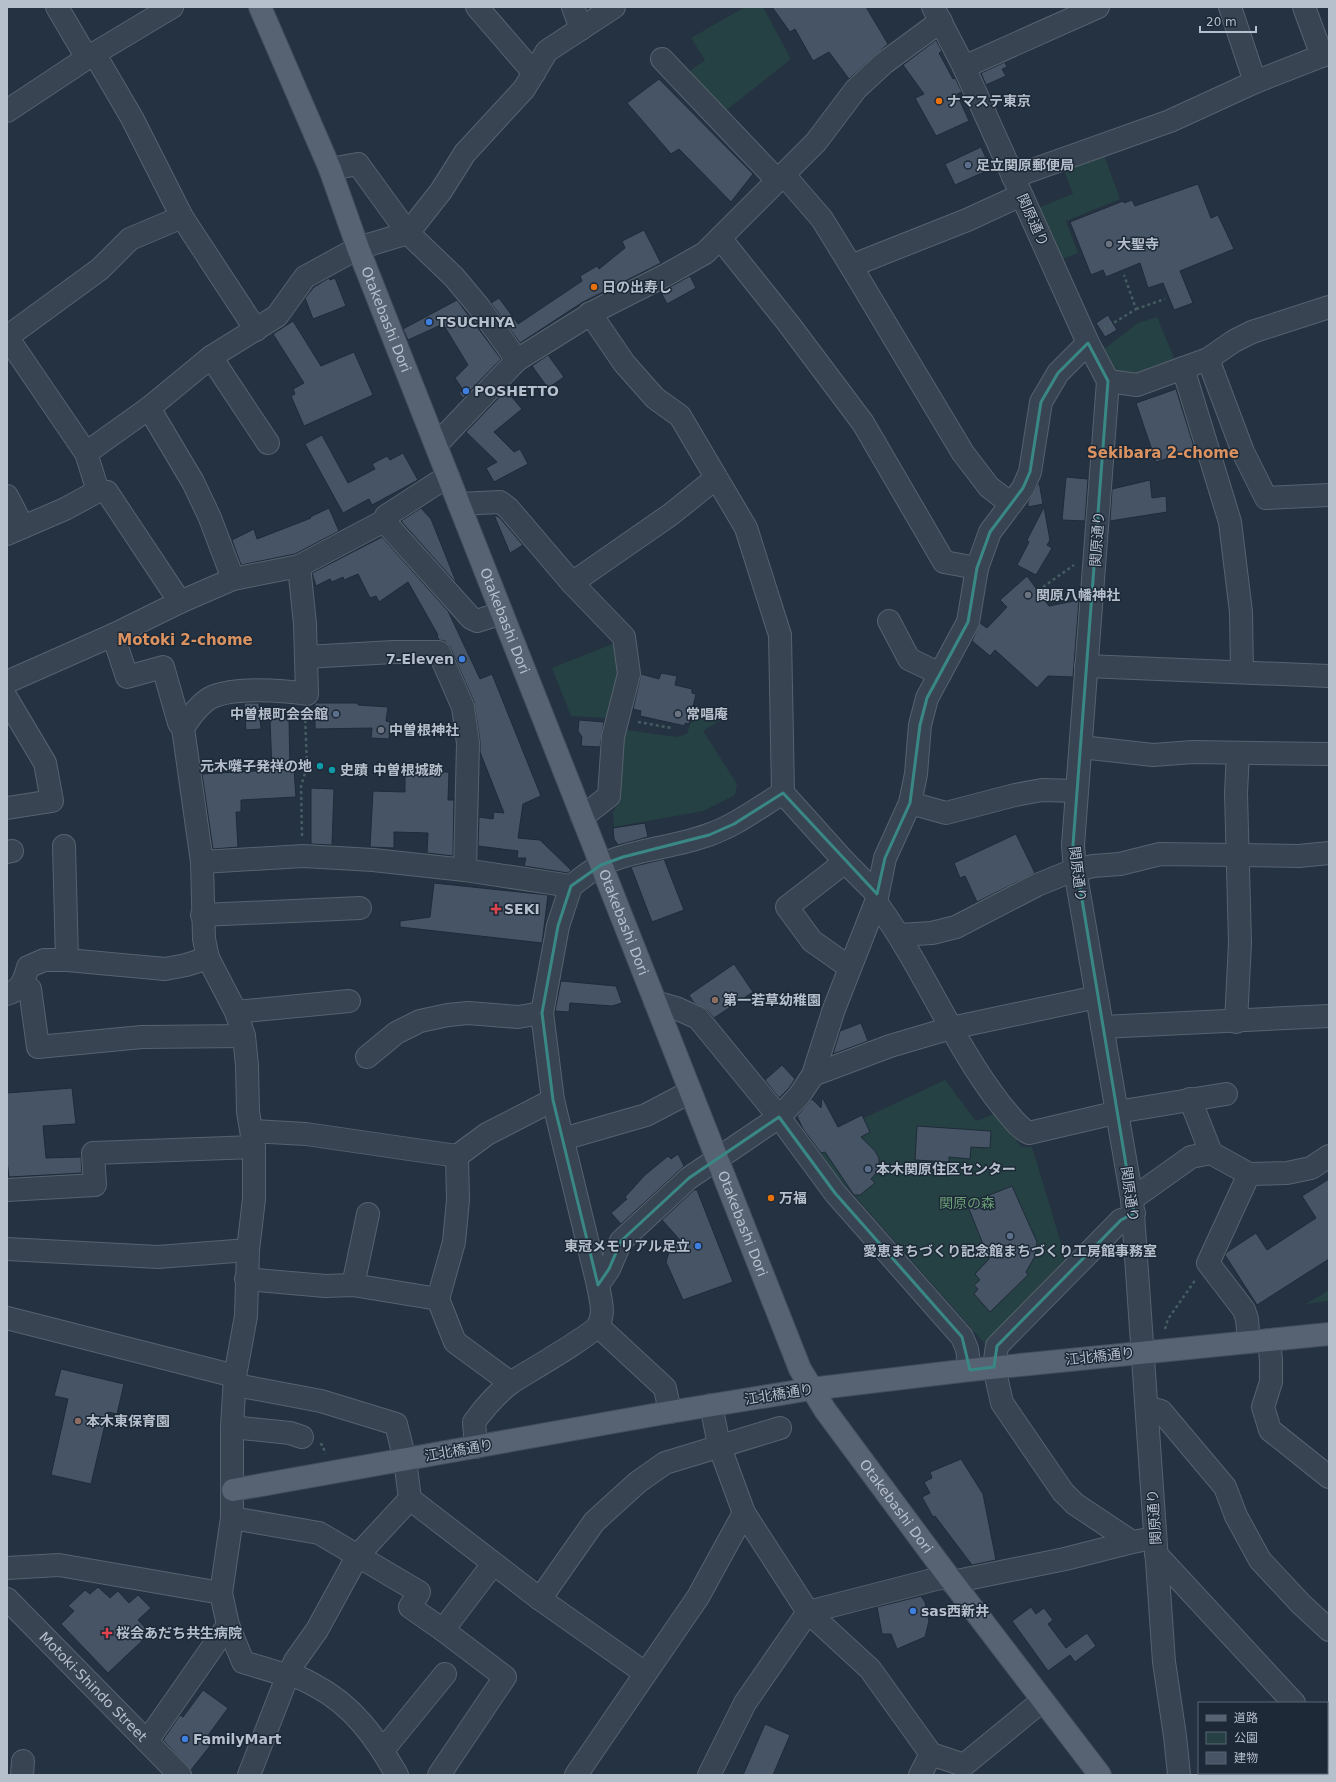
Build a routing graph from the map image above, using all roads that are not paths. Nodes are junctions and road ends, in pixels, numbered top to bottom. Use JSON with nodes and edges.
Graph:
{"nodes":[{"id":1,"x":57,"y":7,"type":"edge"},
{"id":2,"x":172,"y":7,"type":"edge"},
{"id":3,"x":260,"y":7,"type":"edge"},
{"id":4,"x":478,"y":7,"type":"edge"},
{"id":5,"x":573,"y":7,"type":"edge"},
{"id":6,"x":614,"y":7,"type":"edge"},
{"id":7,"x":1098,"y":7,"type":"edge"},
{"id":8,"x":1230,"y":7,"type":"edge"},
{"id":9,"x":1304,"y":7,"type":"edge"},
{"id":10,"x":937,"y":14,"type":"edge"},
{"id":11,"x":582,"y":29,"type":"junction"},
{"id":12,"x":1325,"y":55,"type":"edge"},
{"id":13,"x":90,"y":56,"type":"junction"},
{"id":14,"x":662,"y":59,"type":"dead end"},
{"id":15,"x":964,"y":67,"type":"junction"},
{"id":16,"x":534,"y":73,"type":"junction"},
{"id":17,"x":1255,"y":82,"type":"junction"},
{"id":18,"x":7,"y":111,"type":"edge"},
{"id":19,"x":330,"y":169,"type":"junction"},
{"id":20,"x":1013,"y":176,"type":"junction"},
{"id":21,"x":781,"y":178,"type":"junction"},
{"id":22,"x":1016,"y":198,"type":"dead end"},
{"id":23,"x":182,"y":217,"type":"junction"},
{"id":24,"x":408,"y":233,"type":"junction"},
{"id":25,"x":720,"y":238,"type":"junction"},
{"id":26,"x":358,"y":248,"type":"junction"},
{"id":27,"x":852,"y":266,"type":"junction"},
{"id":28,"x":1329,"y":307,"type":"edge"},
{"id":29,"x":590,"y":314,"type":"junction"},
{"id":30,"x":256,"y":330,"type":"junction"},
{"id":31,"x":7,"y":337,"type":"edge"},
{"id":32,"x":1093,"y":337,"type":"junction"},
{"id":33,"x":211,"y":357,"type":"junction"},
{"id":34,"x":1208,"y":359,"type":"junction"},
{"id":35,"x":517,"y":360,"type":"junction"},
{"id":36,"x":1184,"y":368,"type":"junction"},
{"id":37,"x":1108,"y":381,"type":"junction"},
{"id":38,"x":149,"y":408,"type":"junction"},
{"id":39,"x":268,"y":443,"type":"dead end"},
{"id":40,"x":436,"y":444,"type":"junction"},
{"id":41,"x":86,"y":453,"type":"junction"},
{"id":42,"x":448,"y":476,"type":"junction"},
{"id":43,"x":716,"y":478,"type":"junction"},
{"id":44,"x":98,"y":491,"type":"junction"},
{"id":45,"x":7,"y":496,"type":"edge"},
{"id":46,"x":1329,"y":496,"type":"edge"},
{"id":47,"x":459,"y":504,"type":"junction"},
{"id":48,"x":1011,"y":504,"type":"junction"},
{"id":49,"x":384,"y":522,"type":"junction"},
{"id":50,"x":15,"y":531,"type":"edge"},
{"id":51,"x":299,"y":566,"type":"junction"},
{"id":52,"x":977,"y":568,"type":"junction"},
{"id":53,"x":233,"y":579,"type":"junction"},
{"id":54,"x":572,"y":583,"type":"junction"},
{"id":55,"x":180,"y":602,"type":"junction"},
{"id":56,"x":502,"y":613,"type":"junction"},
{"id":57,"x":889,"y":621,"type":"dead end"},
{"id":58,"x":112,"y":636,"type":"junction"},
{"id":59,"x":306,"y":657,"type":"junction"},
{"id":60,"x":1086,"y":666,"type":"junction"},
{"id":61,"x":1242,"y":671,"type":"junction"},
{"id":62,"x":940,"y":674,"type":"junction"},
{"id":63,"x":1329,"y":676,"type":"edge"},
{"id":64,"x":7,"y":682,"type":"edge"},
{"id":65,"x":7,"y":699,"type":"edge"},
{"id":66,"x":183,"y":728,"type":"junction"},
{"id":67,"x":1080,"y":747,"type":"junction"},
{"id":68,"x":1238,"y":753,"type":"junction"},
{"id":69,"x":1329,"y":754,"type":"edge"},
{"id":70,"x":1076,"y":791,"type":"junction"},
{"id":71,"x":782,"y":793,"type":"junction"},
{"id":72,"x":910,"y":803,"type":"junction"},
{"id":73,"x":7,"y":808,"type":"edge"},
{"id":74,"x":582,"y":817,"type":"junction"},
{"id":75,"x":64,"y":846,"type":"dead end"},
{"id":76,"x":1329,"y":853,"type":"edge"},
{"id":77,"x":1236,"y":854,"type":"junction"},
{"id":78,"x":202,"y":862,"type":"junction"},
{"id":79,"x":845,"y":862,"type":"junction"},
{"id":80,"x":601,"y":865,"type":"junction"},
{"id":81,"x":465,"y":870,"type":"junction"},
{"id":82,"x":1075,"y":870,"type":"junction"},
{"id":83,"x":571,"y":886,"type":"junction"},
{"id":84,"x":877,"y":898,"type":"junction"},
{"id":85,"x":360,"y":908,"type":"dead end"},
{"id":86,"x":202,"y":915,"type":"junction"},
{"id":87,"x":899,"y":935,"type":"junction"},
{"id":88,"x":208,"y":958,"type":"junction"},
{"id":89,"x":67,"y":960,"type":"junction"},
{"id":90,"x":849,"y":966,"type":"junction"},
{"id":91,"x":15,"y":989,"type":"edge"},
{"id":92,"x":1097,"y":997,"type":"junction"},
{"id":93,"x":349,"y":1001,"type":"dead end"},
{"id":94,"x":655,"y":1002,"type":"junction"},
{"id":95,"x":236,"y":1012,"type":"junction"},
{"id":96,"x":542,"y":1013,"type":"junction"},
{"id":97,"x":1329,"y":1016,"type":"edge"},
{"id":98,"x":1236,"y":1022,"type":"junction"},
{"id":99,"x":951,"y":1028,"type":"junction"},
{"id":100,"x":1102,"y":1028,"type":"junction"},
{"id":101,"x":244,"y":1036,"type":"junction"},
{"id":102,"x":367,"y":1057,"type":"dead end"},
{"id":103,"x":813,"y":1075,"type":"junction"},
{"id":104,"x":690,"y":1092,"type":"junction"},
{"id":105,"x":1226,"y":1094,"type":"dead end"},
{"id":106,"x":1190,"y":1099,"type":"junction"},
{"id":107,"x":553,"y":1100,"type":"junction"},
{"id":108,"x":1118,"y":1112,"type":"junction"},
{"id":109,"x":779,"y":1117,"type":"junction"},
{"id":110,"x":253,"y":1139,"type":"junction"},
{"id":111,"x":563,"y":1139,"type":"junction"},
{"id":112,"x":1211,"y":1153,"type":"junction"},
{"id":113,"x":457,"y":1156,"type":"junction"},
{"id":114,"x":1329,"y":1156,"type":"edge"},
{"id":115,"x":718,"y":1159,"type":"junction"},
{"id":116,"x":1248,"y":1174,"type":"junction"},
{"id":117,"x":7,"y":1190,"type":"edge"},
{"id":118,"x":1133,"y":1206,"type":"junction"},
{"id":119,"x":368,"y":1214,"type":"dead end"},
{"id":120,"x":7,"y":1249,"type":"edge"},
{"id":121,"x":248,"y":1250,"type":"junction"},
{"id":122,"x":246,"y":1279,"type":"junction"},
{"id":123,"x":354,"y":1284,"type":"junction"},
{"id":124,"x":598,"y":1285,"type":"junction"},
{"id":125,"x":438,"y":1299,"type":"junction"},
{"id":126,"x":7,"y":1318,"type":"edge"},
{"id":127,"x":598,"y":1326,"type":"junction"},
{"id":128,"x":1329,"y":1334,"type":"edge"},
{"id":129,"x":1259,"y":1341,"type":"junction"},
{"id":130,"x":1142,"y":1352,"type":"junction"},
{"id":131,"x":994,"y":1367,"type":"junction"},
{"id":132,"x":970,"y":1370,"type":"junction"},
{"id":133,"x":235,"y":1381,"type":"junction"},
{"id":134,"x":511,"y":1383,"type":"junction"},
{"id":135,"x":811,"y":1389,"type":"junction"},
{"id":136,"x":711,"y":1405,"type":"junction"},
{"id":137,"x":1147,"y":1407,"type":"junction"},
{"id":138,"x":670,"y":1412,"type":"junction"},
{"id":139,"x":232,"y":1427,"type":"junction"},
{"id":140,"x":780,"y":1428,"type":"dead end"},
{"id":141,"x":302,"y":1437,"type":"road end"},
{"id":142,"x":720,"y":1445,"type":"junction"},
{"id":143,"x":476,"y":1447,"type":"junction"},
{"id":144,"x":405,"y":1460,"type":"junction"},
{"id":145,"x":1329,"y":1477,"type":"edge"},
{"id":146,"x":233,"y":1490,"type":"junction"},
{"id":147,"x":410,"y":1499,"type":"junction"},
{"id":148,"x":744,"y":1513,"type":"junction"},
{"id":149,"x":232,"y":1518,"type":"junction"},
{"id":150,"x":1132,"y":1542,"type":"junction"},
{"id":151,"x":1156,"y":1546,"type":"junction"},
{"id":152,"x":358,"y":1554,"type":"junction"},
{"id":153,"x":492,"y":1564,"type":"junction"},
{"id":154,"x":7,"y":1568,"type":"edge"},
{"id":155,"x":950,"y":1579,"type":"junction"},
{"id":156,"x":221,"y":1592,"type":"junction"},
{"id":157,"x":7,"y":1599,"type":"edge"},
{"id":158,"x":540,"y":1599,"type":"junction"},
{"id":159,"x":808,"y":1612,"type":"junction"},
{"id":160,"x":228,"y":1625,"type":"junction"},
{"id":161,"x":443,"y":1630,"type":"junction"},
{"id":162,"x":1329,"y":1630,"type":"edge"},
{"id":163,"x":645,"y":1672,"type":"junction"},
{"id":164,"x":445,"y":1674,"type":"dead end"},
{"id":165,"x":289,"y":1676,"type":"junction"},
{"id":166,"x":1042,"y":1701,"type":"junction"},
{"id":167,"x":1293,"y":1702,"type":"edge"},
{"id":168,"x":147,"y":1741,"type":"junction"},
{"id":169,"x":383,"y":1750,"type":"junction"},
{"id":170,"x":931,"y":1754,"type":"junction"},
{"id":171,"x":180,"y":1775,"type":"edge"},
{"id":172,"x":249,"y":1775,"type":"edge"},
{"id":173,"x":397,"y":1775,"type":"edge"},
{"id":174,"x":439,"y":1775,"type":"edge"},
{"id":175,"x":576,"y":1775,"type":"edge"},
{"id":176,"x":709,"y":1775,"type":"edge"},
{"id":177,"x":920,"y":1775,"type":"edge"},
{"id":178,"x":1100,"y":1775,"type":"edge"},
{"id":179,"x":1179,"y":1775,"type":"edge"}],
"edges":[{"from":1,"to":13,"type":"street"},
{"from":2,"to":13,"type":"street"},
{"from":3,"to":19,"type":"main road","name":"Otakebashi Dori"},
{"from":4,"to":16,"type":"street"},
{"from":5,"to":11,"type":"street"},
{"from":6,"to":11,"type":"street"},
{"from":7,"to":15,"type":"street"},
{"from":8,"to":17,"type":"street"},
{"from":9,"to":12,"type":"street"},
{"from":10,"to":15,"type":"street","name":"関原通り"},
{"from":10,"to":21,"type":"street"},
{"from":11,"to":16,"type":"street"},
{"from":12,"to":17,"type":"street"},
{"from":13,"to":18,"type":"street"},
{"from":13,"to":23,"type":"street"},
{"from":14,"to":21,"type":"street"},
{"from":15,"to":20,"type":"street","name":"関原通り"},
{"from":16,"to":24,"type":"street"},
{"from":17,"to":20,"type":"street"},
{"from":19,"to":24,"type":"street"},
{"from":19,"to":26,"type":"main road","name":"Otakebashi Dori"},
{"from":20,"to":32,"type":"street","name":"関原通り"},
{"from":21,"to":25,"type":"street"},
{"from":21,"to":27,"type":"street"},
{"from":22,"to":27,"type":"street"},
{"from":23,"to":30,"type":"street"},
{"from":23,"to":31,"type":"street"},
{"from":24,"to":26,"type":"street"},
{"from":24,"to":35,"type":"street"},
{"from":25,"to":29,"type":"street"},
{"from":25,"to":52,"type":"street"},
{"from":26,"to":30,"type":"street"},
{"from":26,"to":40,"type":"main road","name":"Otakebashi Dori"},
{"from":27,"to":48,"type":"street"},
{"from":28,"to":34,"type":"street"},
{"from":29,"to":35,"type":"street"},
{"from":29,"to":43,"type":"street"},
{"from":30,"to":33,"type":"street"},
{"from":31,"to":41,"type":"street"},
{"from":32,"to":37,"type":"street","name":"関原通り"},
{"from":32,"to":48,"type":"street"},
{"from":33,"to":38,"type":"street"},
{"from":33,"to":39,"type":"street"},
{"from":34,"to":36,"type":"street"},
{"from":34,"to":46,"type":"street"},
{"from":35,"to":40,"type":"street"},
{"from":36,"to":37,"type":"street"},
{"from":36,"to":61,"type":"street"},
{"from":37,"to":60,"type":"street","name":"関原通り"},
{"from":38,"to":41,"type":"street"},
{"from":38,"to":53,"type":"street"},
{"from":40,"to":42,"type":"main road","name":"Otakebashi Dori"},
{"from":41,"to":44,"type":"street"},
{"from":42,"to":47,"type":"main road","name":"Otakebashi Dori"},
{"from":42,"to":49,"type":"street"},
{"from":43,"to":54,"type":"street"},
{"from":43,"to":71,"type":"street"},
{"from":44,"to":50,"type":"street"},
{"from":44,"to":55,"type":"street"},
{"from":45,"to":50,"type":"street"},
{"from":47,"to":54,"type":"street"},
{"from":47,"to":56,"type":"main road","name":"Otakebashi Dori"},
{"from":48,"to":52,"type":"street"},
{"from":49,"to":51,"type":"street"},
{"from":49,"to":56,"type":"street"},
{"from":51,"to":53,"type":"street"},
{"from":51,"to":59,"type":"street"},
{"from":52,"to":62,"type":"street"},
{"from":53,"to":55,"type":"street"},
{"from":54,"to":74,"type":"street"},
{"from":55,"to":58,"type":"street"},
{"from":56,"to":74,"type":"main road","name":"Otakebashi Dori"},
{"from":57,"to":62,"type":"street"},
{"from":58,"to":64,"type":"street"},
{"from":58,"to":66,"type":"street"},
{"from":59,"to":66,"type":"street"},
{"from":59,"to":81,"type":"street"},
{"from":60,"to":61,"type":"street"},
{"from":60,"to":67,"type":"street","name":"関原通り"},
{"from":61,"to":63,"type":"street"},
{"from":62,"to":72,"type":"street"},
{"from":65,"to":73,"type":"street"},
{"from":66,"to":78,"type":"street"},
{"from":67,"to":68,"type":"street"},
{"from":67,"to":70,"type":"street","name":"関原通り"},
{"from":68,"to":69,"type":"street"},
{"from":68,"to":77,"type":"street"},
{"from":70,"to":72,"type":"street"},
{"from":70,"to":82,"type":"street","name":"関原通り"},
{"from":71,"to":79,"type":"street"},
{"from":71,"to":80,"type":"street"},
{"from":72,"to":84,"type":"street"},
{"from":74,"to":80,"type":"main road","name":"Otakebashi Dori"},
{"from":75,"to":89,"type":"street"},
{"from":76,"to":77,"type":"street"},
{"from":77,"to":82,"type":"street"},
{"from":77,"to":98,"type":"street"},
{"from":78,"to":81,"type":"street"},
{"from":78,"to":86,"type":"street"},
{"from":79,"to":84,"type":"street"},
{"from":79,"to":90,"type":"street"},
{"from":80,"to":83,"type":"street"},
{"from":80,"to":94,"type":"main road","name":"Otakebashi Dori"},
{"from":81,"to":83,"type":"street"},
{"from":82,"to":87,"type":"street"},
{"from":82,"to":92,"type":"street","name":"関原通り"},
{"from":83,"to":96,"type":"street"},
{"from":84,"to":87,"type":"street"},
{"from":84,"to":90,"type":"street"},
{"from":85,"to":86,"type":"street"},
{"from":86,"to":88,"type":"street"},
{"from":87,"to":99,"type":"street"},
{"from":88,"to":89,"type":"street"},
{"from":88,"to":95,"type":"street"},
{"from":89,"to":91,"type":"street"},
{"from":90,"to":103,"type":"street"},
{"from":91,"to":101,"type":"street"},
{"from":92,"to":99,"type":"street"},
{"from":92,"to":100,"type":"street","name":"関原通り"},
{"from":93,"to":95,"type":"street"},
{"from":94,"to":104,"type":"main road","name":"Otakebashi Dori"},
{"from":94,"to":109,"type":"street"},
{"from":95,"to":101,"type":"street"},
{"from":96,"to":102,"type":"street"},
{"from":96,"to":107,"type":"street"},
{"from":97,"to":98,"type":"street"},
{"from":98,"to":100,"type":"street"},
{"from":99,"to":103,"type":"street"},
{"from":99,"to":108,"type":"street"},
{"from":100,"to":108,"type":"street","name":"関原通り"},
{"from":101,"to":110,"type":"street"},
{"from":103,"to":109,"type":"street"},
{"from":104,"to":111,"type":"street"},
{"from":104,"to":115,"type":"main road","name":"Otakebashi Dori"},
{"from":105,"to":106,"type":"street"},
{"from":106,"to":108,"type":"street"},
{"from":106,"to":112,"type":"street"},
{"from":107,"to":111,"type":"street"},
{"from":107,"to":113,"type":"street"},
{"from":108,"to":118,"type":"street","name":"関原通り"},
{"from":109,"to":115,"type":"street"},
{"from":109,"to":132,"type":"street"},
{"from":110,"to":113,"type":"street"},
{"from":110,"to":117,"type":"street"},
{"from":110,"to":121,"type":"street"},
{"from":111,"to":124,"type":"street"},
{"from":112,"to":116,"type":"street"},
{"from":112,"to":118,"type":"street"},
{"from":113,"to":125,"type":"street"},
{"from":114,"to":116,"type":"street"},
{"from":115,"to":124,"type":"street"},
{"from":115,"to":135,"type":"main road","name":"Otakebashi Dori"},
{"from":116,"to":129,"type":"street"},
{"from":118,"to":130,"type":"street","name":"関原通り"},
{"from":118,"to":131,"type":"street"},
{"from":119,"to":123,"type":"street"},
{"from":120,"to":121,"type":"street"},
{"from":121,"to":122,"type":"street"},
{"from":122,"to":123,"type":"street"},
{"from":122,"to":133,"type":"street"},
{"from":123,"to":125,"type":"street"},
{"from":124,"to":127,"type":"street"},
{"from":125,"to":134,"type":"street"},
{"from":126,"to":133,"type":"street"},
{"from":127,"to":134,"type":"street"},
{"from":127,"to":138,"type":"street"},
{"from":128,"to":129,"type":"main road","name":"江北橋通り"},
{"from":129,"to":130,"type":"main road","name":"江北橋通り"},
{"from":129,"to":145,"type":"street"},
{"from":130,"to":131,"type":"main road","name":"江北橋通り"},
{"from":130,"to":137,"type":"street","name":"関原通り"},
{"from":131,"to":132,"type":"main road","name":"江北橋通り"},
{"from":131,"to":150,"type":"street"},
{"from":132,"to":135,"type":"main road","name":"江北橋通り"},
{"from":133,"to":139,"type":"street"},
{"from":133,"to":144,"type":"street"},
{"from":134,"to":143,"type":"street"},
{"from":135,"to":136,"type":"main road","name":"江北橋通り"},
{"from":135,"to":155,"type":"main road","name":"Otakebashi Dori"},
{"from":136,"to":138,"type":"main road","name":"江北橋通り"},
{"from":136,"to":142,"type":"street"},
{"from":137,"to":151,"type":"street","name":"関原通り"},
{"from":137,"to":162,"type":"street"},
{"from":138,"to":143,"type":"main road","name":"江北橋通り"},
{"from":139,"to":141,"type":"street"},
{"from":139,"to":146,"type":"street"},
{"from":140,"to":142,"type":"street"},
{"from":142,"to":148,"type":"street"},
{"from":142,"to":158,"type":"street"},
{"from":143,"to":144,"type":"main road","name":"江北橋通り"},
{"from":144,"to":146,"type":"main road","name":"江北橋通り"},
{"from":144,"to":147,"type":"street"},
{"from":146,"to":149,"type":"street"},
{"from":147,"to":152,"type":"street"},
{"from":147,"to":153,"type":"street"},
{"from":148,"to":159,"type":"street"},
{"from":148,"to":163,"type":"street"},
{"from":149,"to":152,"type":"street"},
{"from":149,"to":156,"type":"street"},
{"from":150,"to":151,"type":"street"},
{"from":150,"to":155,"type":"street"},
{"from":151,"to":167,"type":"street"},
{"from":151,"to":179,"type":"street","name":"関原通り"},
{"from":152,"to":161,"type":"street"},
{"from":152,"to":165,"type":"street"},
{"from":153,"to":158,"type":"street"},
{"from":153,"to":161,"type":"street"},
{"from":154,"to":156,"type":"street"},
{"from":155,"to":159,"type":"street"},
{"from":155,"to":166,"type":"main road","name":"Otakebashi Dori"},
{"from":156,"to":160,"type":"street"},
{"from":157,"to":168,"type":"street","name":"Motoki-Shindo Street"},
{"from":158,"to":163,"type":"street"},
{"from":159,"to":170,"type":"street"},
{"from":159,"to":176,"type":"street"},
{"from":160,"to":165,"type":"street"},
{"from":160,"to":168,"type":"street"},
{"from":161,"to":174,"type":"street"},
{"from":163,"to":175,"type":"street"},
{"from":164,"to":169,"type":"street"},
{"from":165,"to":169,"type":"street"},
{"from":165,"to":172,"type":"street"},
{"from":166,"to":170,"type":"street"},
{"from":166,"to":178,"type":"main road","name":"Otakebashi Dori"},
{"from":168,"to":171,"type":"street","name":"Motoki-Shindo Street"},
{"from":169,"to":173,"type":"street"},
{"from":170,"to":177,"type":"street"}]}
